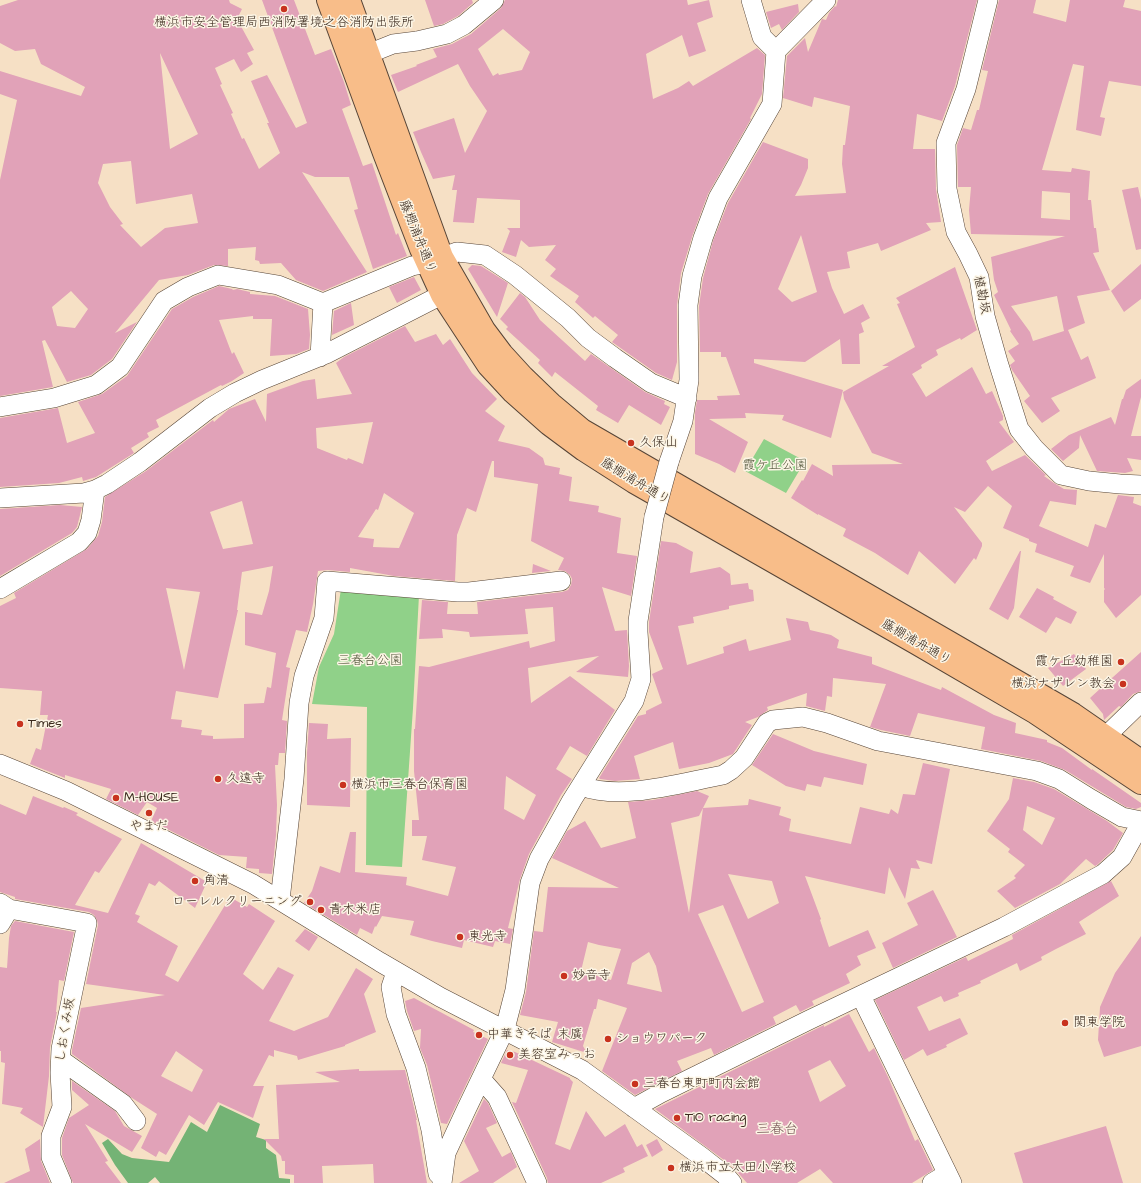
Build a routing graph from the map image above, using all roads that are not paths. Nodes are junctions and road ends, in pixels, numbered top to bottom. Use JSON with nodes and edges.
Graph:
{"nodes":[{"id":1,"x":328,"y":0,"type":"edge"},
{"id":2,"x":349,"y":0,"type":"edge"},
{"id":3,"x":494,"y":0,"type":"edge"},
{"id":4,"x":751,"y":0,"type":"edge"},
{"id":5,"x":826,"y":0,"type":"edge"},
{"id":6,"x":988,"y":0,"type":"edge"},
{"id":7,"x":776,"y":51,"type":"junction"},
{"id":8,"x":368,"y":54,"type":"junction"},
{"id":9,"x":435,"y":260,"type":"junction"},
{"id":10,"x":450,"y":291,"type":"junction"},
{"id":11,"x":323,"y":302,"type":"junction"},
{"id":12,"x":320,"y":357,"type":"junction"},
{"id":13,"x":687,"y":398,"type":"junction"},
{"id":14,"x":0,"y":407,"type":"edge"},
{"id":15,"x":1141,"y":485,"type":"edge"},
{"id":16,"x":95,"y":490,"type":"junction"},
{"id":17,"x":0,"y":498,"type":"edge"},
{"id":18,"x":561,"y":581,"type":"dead end"},
{"id":19,"x":0,"y":589,"type":"edge"},
{"id":20,"x":1141,"y":702,"type":"edge"},
{"id":21,"x":1099,"y":744,"type":"junction"},
{"id":22,"x":1141,"y":762,"type":"edge"},
{"id":23,"x":0,"y":764,"type":"edge"},
{"id":24,"x":1141,"y":783,"type":"edge"},
{"id":25,"x":581,"y":786,"type":"junction"},
{"id":26,"x":1141,"y":822,"type":"edge"},
{"id":27,"x":280,"y":900,"type":"junction"},
{"id":28,"x":3,"y":912,"type":"edge"},
{"id":29,"x":396,"y":972,"type":"junction"},
{"id":30,"x":861,"y":996,"type":"junction"},
{"id":31,"x":505,"y":1030,"type":"junction"},
{"id":32,"x":61,"y":1060,"type":"junction"},
{"id":33,"x":481,"y":1079,"type":"junction"},
{"id":34,"x":634,"y":1108,"type":"junction"},
{"id":35,"x":136,"y":1121,"type":"dead end"},
{"id":36,"x":944,"y":1180,"type":"edge"},
{"id":37,"x":62,"y":1183,"type":"edge"},
{"id":38,"x":441,"y":1183,"type":"edge"},
{"id":39,"x":536,"y":1183,"type":"edge"},
{"id":40,"x":732,"y":1183,"type":"edge"}],
"edges":[{"from":1,"to":9,"type":"main road","name":"藤棚浦舟通り"},
{"from":2,"to":8,"type":"main road","name":"藤棚浦舟通り"},
{"from":3,"to":8,"type":"street"},
{"from":4,"to":7,"type":"street"},
{"from":5,"to":7,"type":"street"},
{"from":6,"to":15,"type":"street","name":"植勘坂"},
{"from":7,"to":13,"type":"street"},
{"from":8,"to":9,"type":"main road","name":"藤棚浦舟通り"},
{"from":9,"to":10,"type":"main road","name":"藤棚浦舟通り"},
{"from":9,"to":11,"type":"street"},
{"from":9,"to":13,"type":"street"},
{"from":10,"to":12,"type":"street"},
{"from":10,"to":21,"type":"main road","name":"藤棚浦舟通り"},
{"from":11,"to":12,"type":"street"},
{"from":11,"to":14,"type":"street"},
{"from":12,"to":16,"type":"street"},
{"from":13,"to":25,"type":"street","bridge":true},
{"from":16,"to":17,"type":"street"},
{"from":16,"to":19,"type":"street"},
{"from":18,"to":27,"type":"street"},
{"from":20,"to":21,"type":"street"},
{"from":21,"to":22,"type":"main road","name":"藤棚浦舟通り"},
{"from":21,"to":24,"type":"main road","name":"藤棚浦舟通り"},
{"from":23,"to":27,"type":"street"},
{"from":25,"to":26,"type":"street"},
{"from":25,"to":31,"type":"street"},
{"from":26,"to":30,"type":"street"},
{"from":27,"to":29,"type":"street"},
{"from":28,"to":32,"type":"street","name":"しおくみ坂"},
{"from":29,"to":31,"type":"street"},
{"from":29,"to":38,"type":"street"},
{"from":30,"to":34,"type":"street"},
{"from":30,"to":36,"type":"street"},
{"from":31,"to":33,"type":"street"},
{"from":31,"to":34,"type":"street"},
{"from":32,"to":35,"type":"street"},
{"from":32,"to":37,"type":"street","name":"しおくみ坂"},
{"from":33,"to":38,"type":"street"},
{"from":33,"to":39,"type":"street"},
{"from":34,"to":40,"type":"street"}]}
